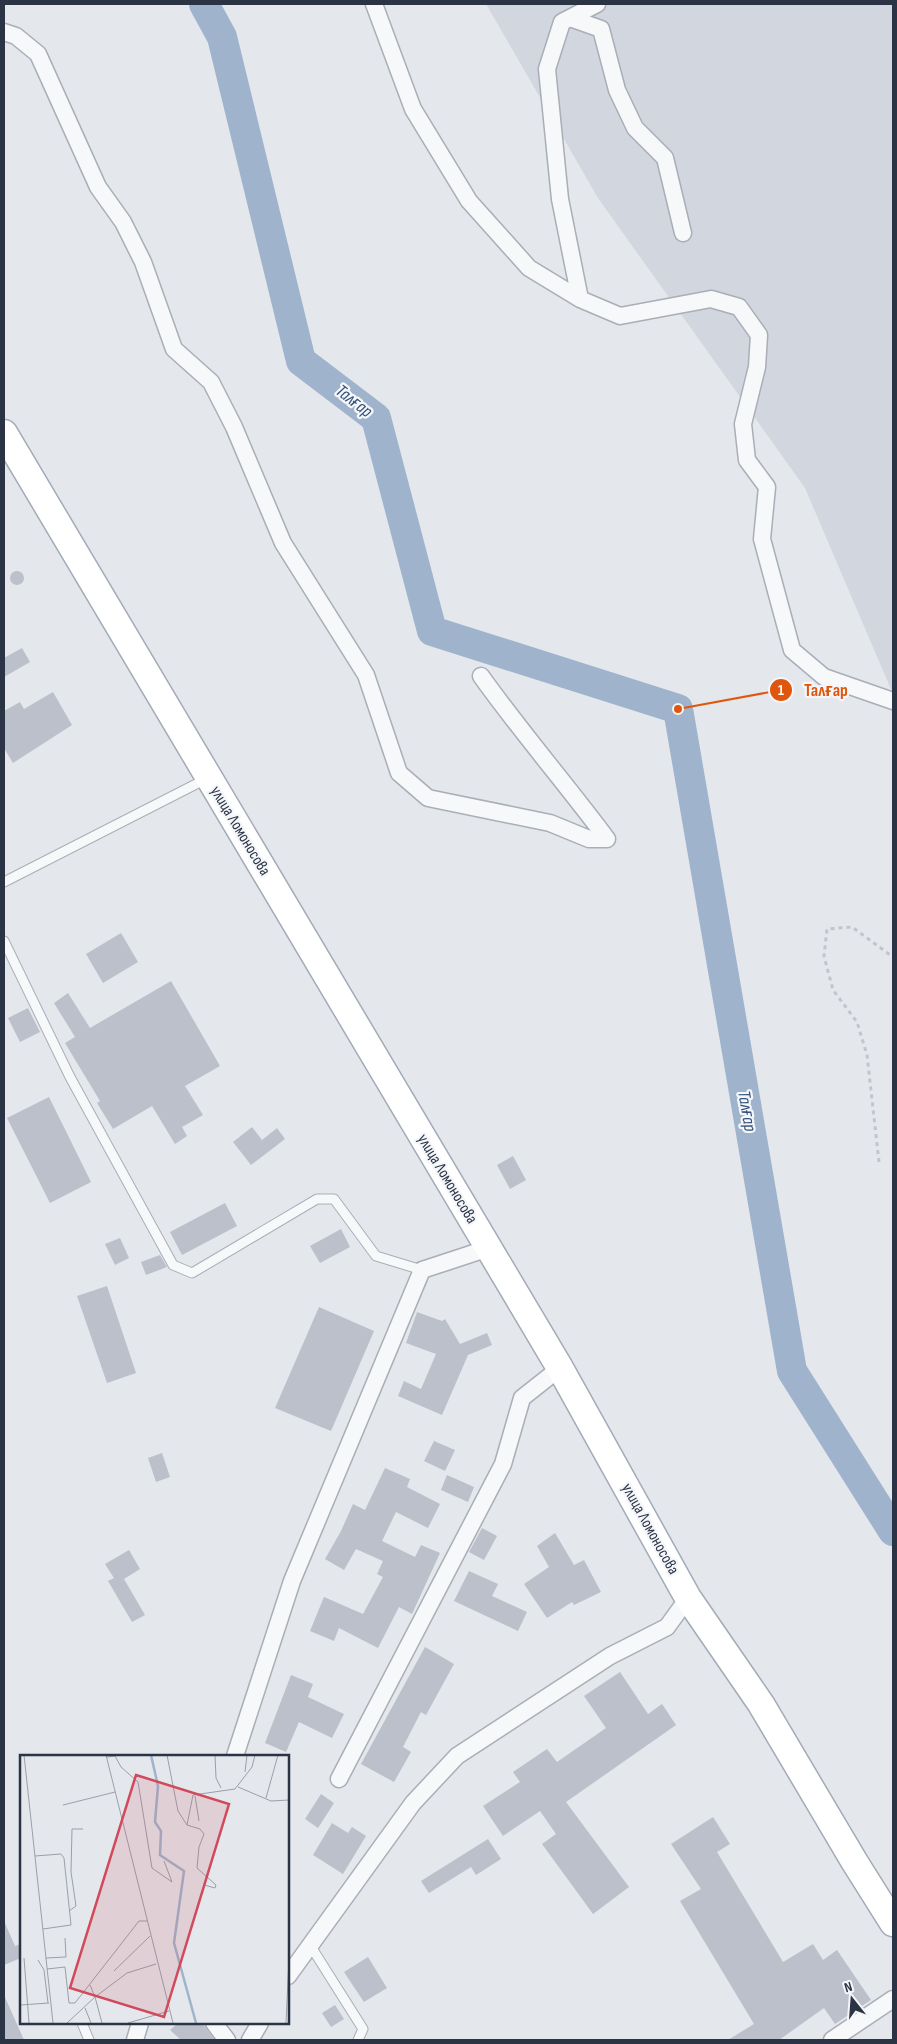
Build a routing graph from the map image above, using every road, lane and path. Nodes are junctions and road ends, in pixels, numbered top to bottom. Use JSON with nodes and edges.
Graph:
{"nodes":[{"id":1,"x":374,"y":4,"type":"edge"},
{"id":2,"x":597,"y":4,"type":"edge"},
{"id":3,"x":570,"y":18,"type":"junction"},
{"id":4,"x":4,"y":32,"type":"edge"},
{"id":5,"x":683,"y":233,"type":"dead end"},
{"id":6,"x":580,"y":299,"type":"junction"},
{"id":7,"x":4,"y":433,"type":"edge"},
{"id":8,"x":481,"y":676,"type":"dead end"},
{"id":9,"x":893,"y":701,"type":"edge"},
{"id":10,"x":209,"y":778,"type":"junction"},
{"id":11,"x":4,"y":882,"type":"edge"},
{"id":12,"x":4,"y":941,"type":"edge"},
{"id":13,"x":893,"y":957,"type":"edge"},
{"id":14,"x":879,"y":1162,"type":"dead end"},
{"id":15,"x":489,"y":1248,"type":"junction"},
{"id":16,"x":422,"y":1270,"type":"junction"},
{"id":17,"x":560,"y":1368,"type":"junction"},
{"id":18,"x":688,"y":1598,"type":"junction"},
{"id":19,"x":235,"y":1755,"type":"edge"},
{"id":20,"x":339,"y":1779,"type":"dead end"},
{"id":21,"x":893,"y":1923,"type":"edge"},
{"id":22,"x":310,"y":1946,"type":"junction"},
{"id":23,"x":289,"y":1975,"type":"edge"},
{"id":24,"x":893,"y":1999,"type":"edge"},
{"id":25,"x":82,"y":2024,"type":"edge"},
{"id":26,"x":140,"y":2024,"type":"edge"},
{"id":27,"x":215,"y":2024,"type":"edge"},
{"id":28,"x":259,"y":2024,"type":"edge"},
{"id":29,"x":89,"y":2040,"type":"edge"},
{"id":30,"x":135,"y":2040,"type":"edge"},
{"id":31,"x":227,"y":2040,"type":"edge"},
{"id":32,"x":250,"y":2040,"type":"edge"},
{"id":33,"x":358,"y":2040,"type":"edge"},
{"id":34,"x":832,"y":2040,"type":"edge"}],
"edges":[{"from":1,"to":6,"type":"street"},
{"from":2,"to":3,"type":"street"},
{"from":3,"to":5,"type":"street"},
{"from":3,"to":6,"type":"street"},
{"from":4,"to":8,"type":"street"},
{"from":6,"to":9,"type":"street"},
{"from":7,"to":10,"type":"main road","name":"улица Ломоносова"},
{"from":10,"to":11,"type":"lane"},
{"from":10,"to":15,"type":"main road","name":"улица Ломоносова"},
{"from":12,"to":16,"type":"lane"},
{"from":13,"to":14,"type":"path"},
{"from":15,"to":16,"type":"street"},
{"from":15,"to":17,"type":"main road","name":"улица Ломоносова"},
{"from":16,"to":19,"type":"street"},
{"from":17,"to":18,"type":"main road","name":"улица Ломоносова"},
{"from":17,"to":20,"type":"street"},
{"from":18,"to":21,"type":"main road","name":"улица Ломоносова"},
{"from":18,"to":22,"type":"street"},
{"from":22,"to":23,"type":"street"},
{"from":22,"to":33,"type":"lane"},
{"from":24,"to":34,"type":"street"},
{"from":25,"to":29,"type":"lane"},
{"from":26,"to":30,"type":"street"},
{"from":27,"to":31,"type":"street"},
{"from":28,"to":32,"type":"street"}]}
